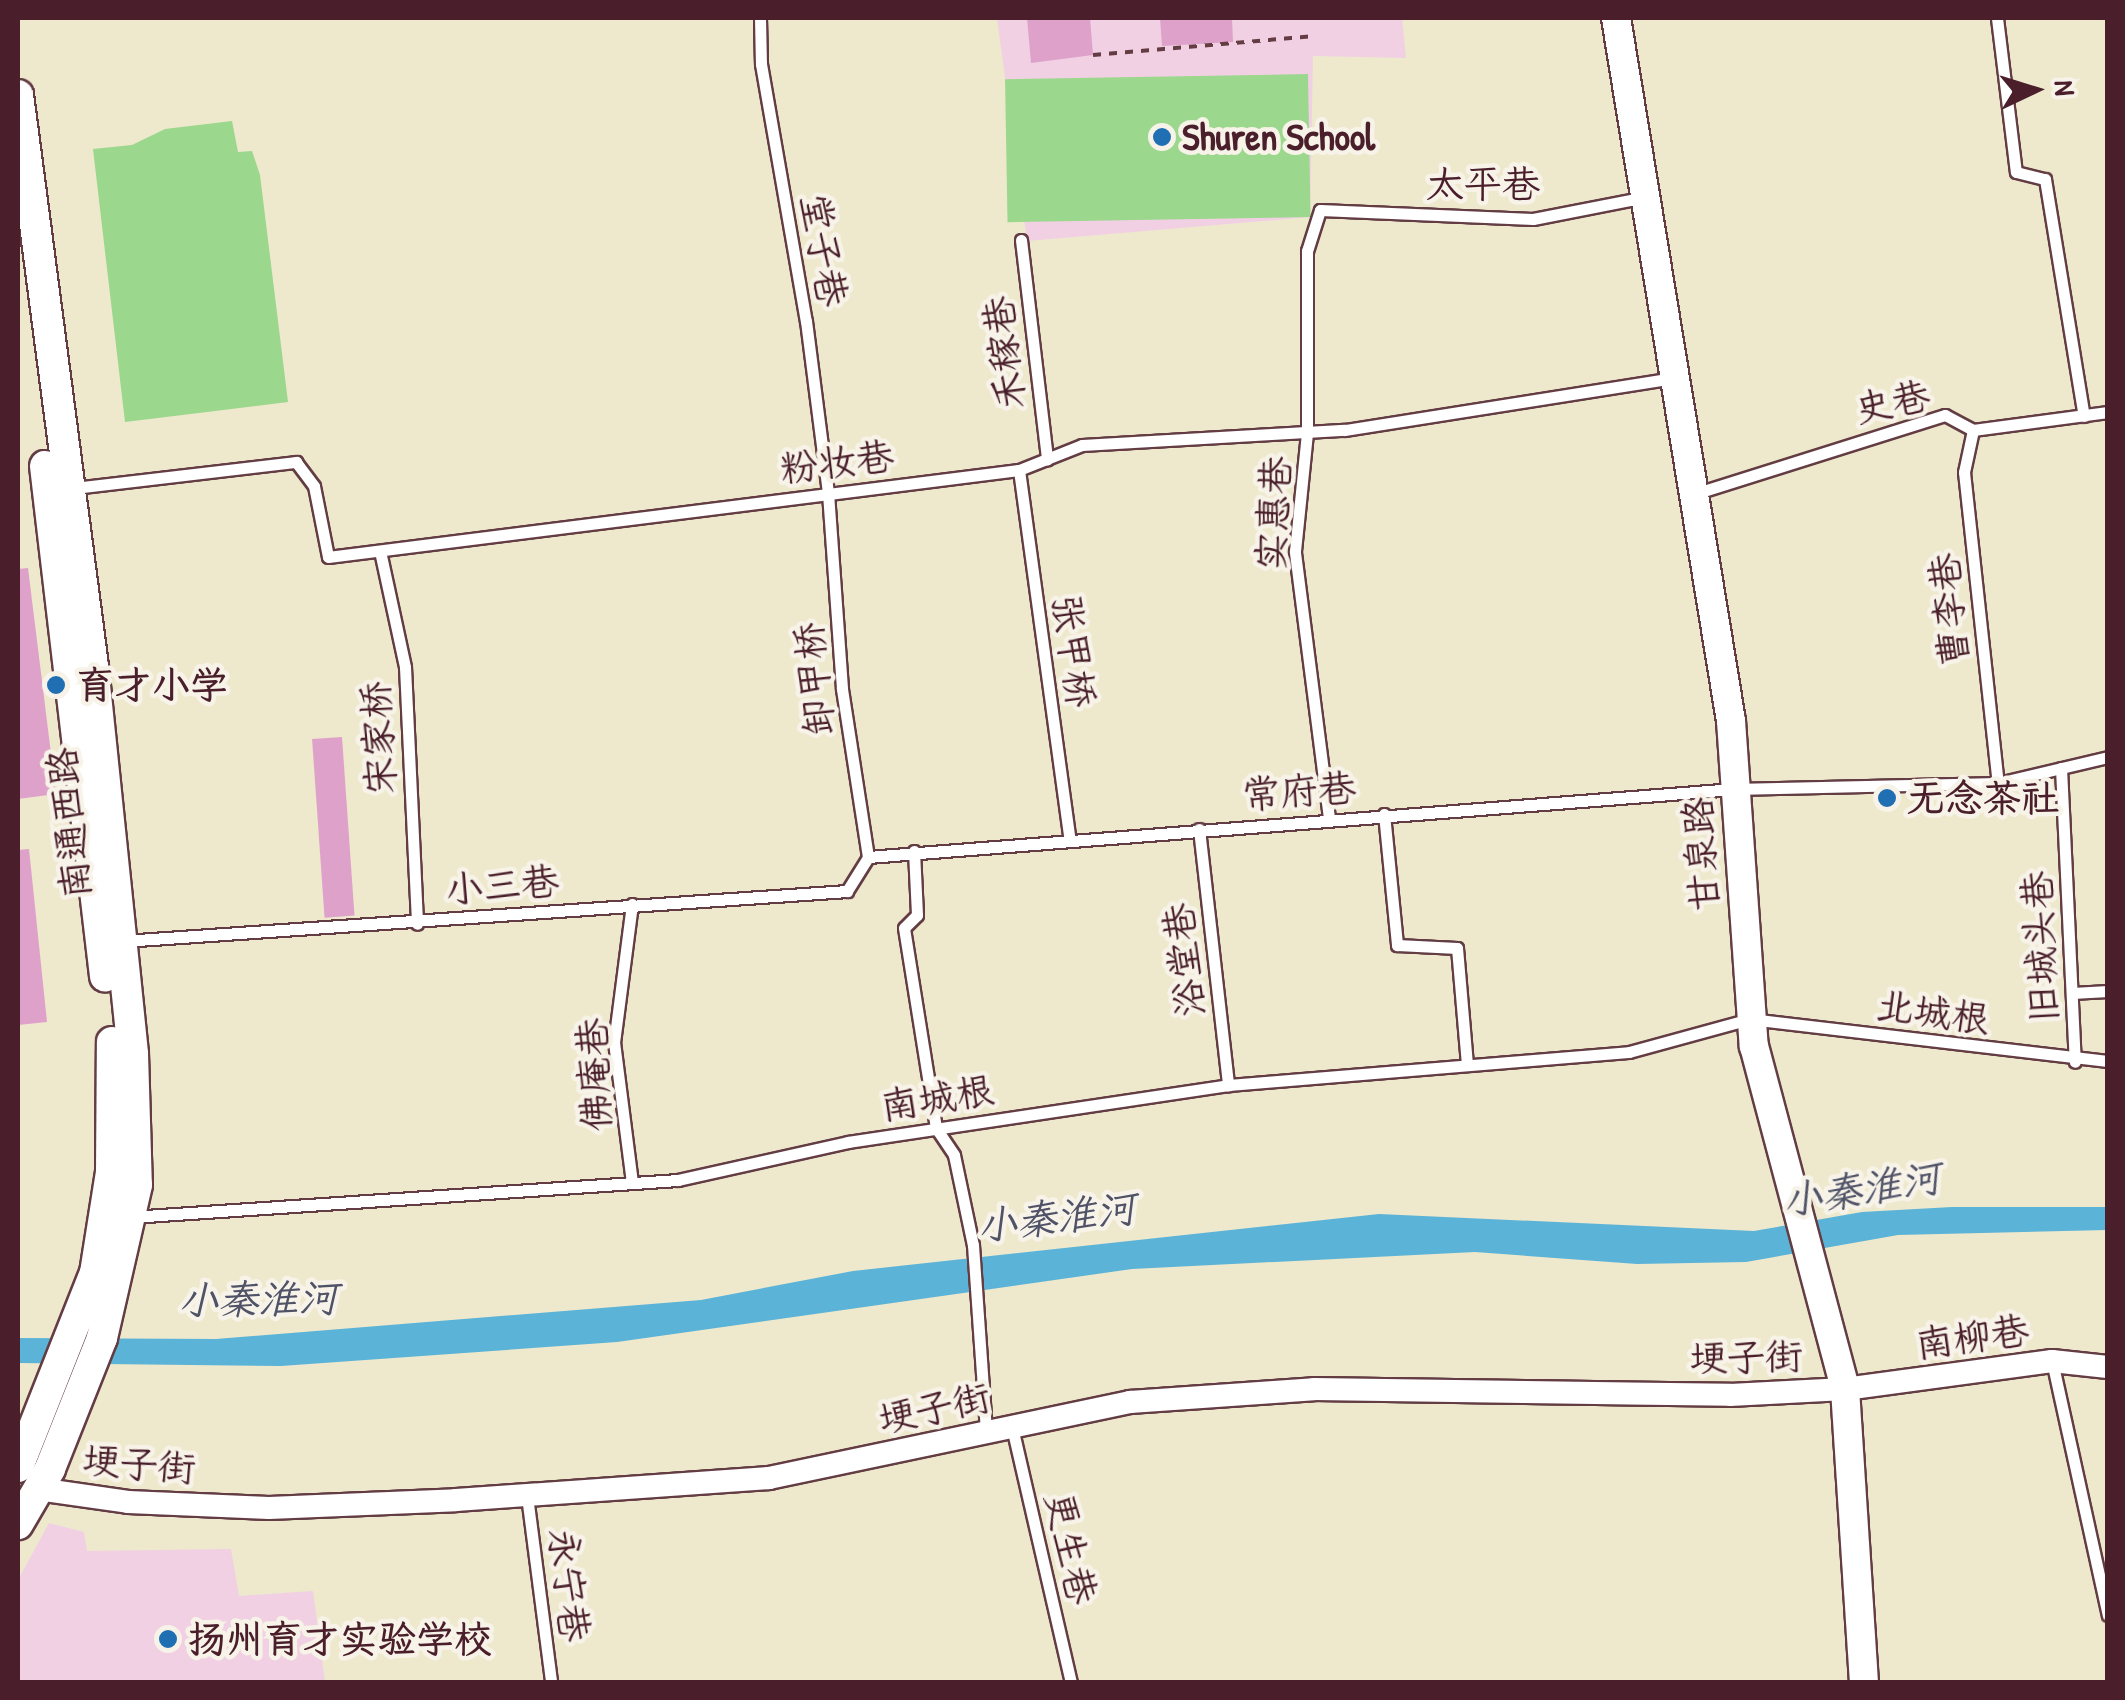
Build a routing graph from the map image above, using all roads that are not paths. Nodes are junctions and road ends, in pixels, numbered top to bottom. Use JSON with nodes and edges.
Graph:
{"nodes":[{"id":1,"x":760,"y":18,"type":"edge"},
{"id":2,"x":1616,"y":18,"type":"edge"},
{"id":3,"x":1997,"y":18,"type":"edge"},
{"id":4,"x":18,"y":94,"type":"edge"},
{"id":5,"x":1644,"y":198,"type":"junction"},
{"id":6,"x":1320,"y":210,"type":"joint"},
{"id":7,"x":1021,"y":240,"type":"dead end"},
{"id":8,"x":18,"y":242,"type":"edge"},
{"id":9,"x":1678,"y":377,"type":"junction"},
{"id":10,"x":2108,"y":412,"type":"edge"},
{"id":11,"x":2084,"y":416,"type":"junction"},
{"id":12,"x":1973,"y":430,"type":"junction"},
{"id":13,"x":1308,"y":432,"type":"junction"},
{"id":14,"x":1047,"y":459,"type":"junction"},
{"id":15,"x":1018,"y":470,"type":"junction"},
{"id":16,"x":69,"y":489,"type":"junction"},
{"id":17,"x":828,"y":494,"type":"junction"},
{"id":18,"x":1694,"y":494,"type":"junction"},
{"id":19,"x":380,"y":551,"type":"junction"},
{"id":20,"x":2108,"y":757,"type":"edge"},
{"id":21,"x":2060,"y":768,"type":"junction"},
{"id":22,"x":1998,"y":784,"type":"junction"},
{"id":23,"x":1734,"y":789,"type":"junction"},
{"id":24,"x":1384,"y":814,"type":"junction"},
{"id":25,"x":1329,"y":818,"type":"junction"},
{"id":26,"x":1199,"y":828,"type":"junction"},
{"id":27,"x":1070,"y":840,"type":"junction"},
{"id":28,"x":914,"y":852,"type":"junction"},
{"id":29,"x":868,"y":857,"type":"junction"},
{"id":30,"x":632,"y":904,"type":"junction"},
{"id":31,"x":417,"y":924,"type":"junction"},
{"id":32,"x":122,"y":941,"type":"junction"},
{"id":33,"x":2108,"y":990,"type":"edge"},
{"id":34,"x":2072,"y":993,"type":"junction"},
{"id":35,"x":1750,"y":1020,"type":"junction"},
{"id":36,"x":2076,"y":1062,"type":"junction"},
{"id":37,"x":2108,"y":1062,"type":"edge"},
{"id":38,"x":1467,"y":1064,"type":"junction"},
{"id":39,"x":1228,"y":1086,"type":"junction"},
{"id":40,"x":936,"y":1128,"type":"junction"},
{"id":41,"x":632,"y":1183,"type":"junction"},
{"id":42,"x":131,"y":1217,"type":"junction"},
{"id":43,"x":88,"y":1336,"type":"junction"},
{"id":44,"x":2052,"y":1361,"type":"junction"},
{"id":45,"x":2108,"y":1367,"type":"edge"},
{"id":46,"x":1845,"y":1389,"type":"junction"},
{"id":47,"x":1012,"y":1427,"type":"junction"},
{"id":48,"x":986,"y":1432,"type":"junction"},
{"id":49,"x":28,"y":1478,"type":"edge"},
{"id":50,"x":527,"y":1496,"type":"junction"},
{"id":51,"x":18,"y":1524,"type":"edge"},
{"id":52,"x":2108,"y":1614,"type":"edge"},
{"id":53,"x":551,"y":1682,"type":"edge"},
{"id":54,"x":1072,"y":1682,"type":"edge"},
{"id":55,"x":1864,"y":1682,"type":"edge"}],
"edges":[{"from":1,"to":17,"type":"lane","name":"堂子巷"},
{"from":2,"to":5,"type":"street","name":"甘泉路"},
{"from":3,"to":11,"type":"lane"},
{"from":4,"to":16,"type":"main road","name":"南通西路"},
{"from":5,"to":6,"type":"lane","name":"太平巷"},
{"from":5,"to":9,"type":"street","name":"甘泉路"},
{"from":6,"to":13,"type":"lane","name":"实惠巷"},
{"from":7,"to":14,"type":"lane","name":"禾稼巷"},
{"from":8,"to":43,"type":"main road","name":"南通西路"},
{"from":9,"to":13,"type":"lane","name":"粉妆巷"},
{"from":9,"to":18,"type":"street","name":"甘泉路"},
{"from":10,"to":11,"type":"lane","name":"史巷"},
{"from":11,"to":12,"type":"lane","name":"史巷"},
{"from":12,"to":18,"type":"lane","name":"史巷"},
{"from":12,"to":22,"type":"lane","name":"曹李巷"},
{"from":13,"to":14,"type":"lane","name":"粉妆巷"},
{"from":13,"to":25,"type":"lane","name":"实惠巷"},
{"from":14,"to":15,"type":"lane","name":"粉妆巷"},
{"from":15,"to":17,"type":"lane","name":"粉妆巷"},
{"from":15,"to":27,"type":"lane","name":"张甲桥"},
{"from":16,"to":19,"type":"lane","name":"粉妆巷"},
{"from":16,"to":32,"type":"main road","name":"南通西路"},
{"from":17,"to":19,"type":"lane","name":"粉妆巷"},
{"from":17,"to":29,"type":"lane","name":"卸甲桥"},
{"from":18,"to":23,"type":"street","name":"甘泉路"},
{"from":19,"to":31,"type":"lane","name":"宋家桥"},
{"from":20,"to":21,"type":"lane","name":"常府巷"},
{"from":21,"to":22,"type":"lane","name":"常府巷"},
{"from":21,"to":34,"type":"lane","name":"旧城头巷"},
{"from":22,"to":23,"type":"lane","name":"常府巷"},
{"from":23,"to":24,"type":"lane","name":"常府巷"},
{"from":23,"to":35,"type":"street","name":"甘泉路"},
{"from":24,"to":25,"type":"lane","name":"常府巷"},
{"from":24,"to":38,"type":"lane"},
{"from":25,"to":26,"type":"lane","name":"常府巷"},
{"from":26,"to":27,"type":"lane","name":"常府巷"},
{"from":26,"to":39,"type":"lane","name":"浴堂巷"},
{"from":27,"to":28,"type":"lane","name":"常府巷"},
{"from":28,"to":29,"type":"lane","name":"常府巷"},
{"from":28,"to":40,"type":"lane"},
{"from":29,"to":30,"type":"lane","name":"小三巷"},
{"from":30,"to":31,"type":"lane","name":"小三巷"},
{"from":30,"to":41,"type":"lane","name":"佛庵巷"},
{"from":31,"to":32,"type":"lane","name":"小三巷"},
{"from":32,"to":42,"type":"main road","name":"南通西路"},
{"from":33,"to":34,"type":"lane"},
{"from":34,"to":36,"type":"lane","name":"旧城头巷"},
{"from":35,"to":36,"type":"lane","name":"北城根"},
{"from":35,"to":38,"type":"lane","name":"南城根"},
{"from":35,"to":46,"type":"street","name":"甘泉路"},
{"from":36,"to":37,"type":"lane","name":"北城根"},
{"from":38,"to":39,"type":"lane","name":"南城根"},
{"from":39,"to":40,"type":"lane","name":"南城根"},
{"from":40,"to":41,"type":"lane","name":"南城根"},
{"from":40,"to":48,"type":"lane"},
{"from":41,"to":42,"type":"lane","name":"南城根"},
{"from":42,"to":43,"type":"main road","name":"南通西路"},
{"from":43,"to":49,"type":"main road","name":"南通西路"},
{"from":43,"to":49,"type":"main road","name":"南通西路"},
{"from":44,"to":45,"type":"street","name":"南柳巷"},
{"from":44,"to":46,"type":"street","name":"南柳巷"},
{"from":44,"to":52,"type":"lane"},
{"from":46,"to":47,"type":"street","name":"埂子街"},
{"from":46,"to":55,"type":"street","name":"甘泉路"},
{"from":47,"to":48,"type":"street","name":"埂子街"},
{"from":47,"to":54,"type":"lane","name":"更生巷"},
{"from":48,"to":50,"type":"street","name":"埂子街"},
{"from":49,"to":50,"type":"street","name":"埂子街"},
{"from":49,"to":51,"type":"main road","name":"南通西路"},
{"from":50,"to":53,"type":"lane","name":"永宁巷"}]}
